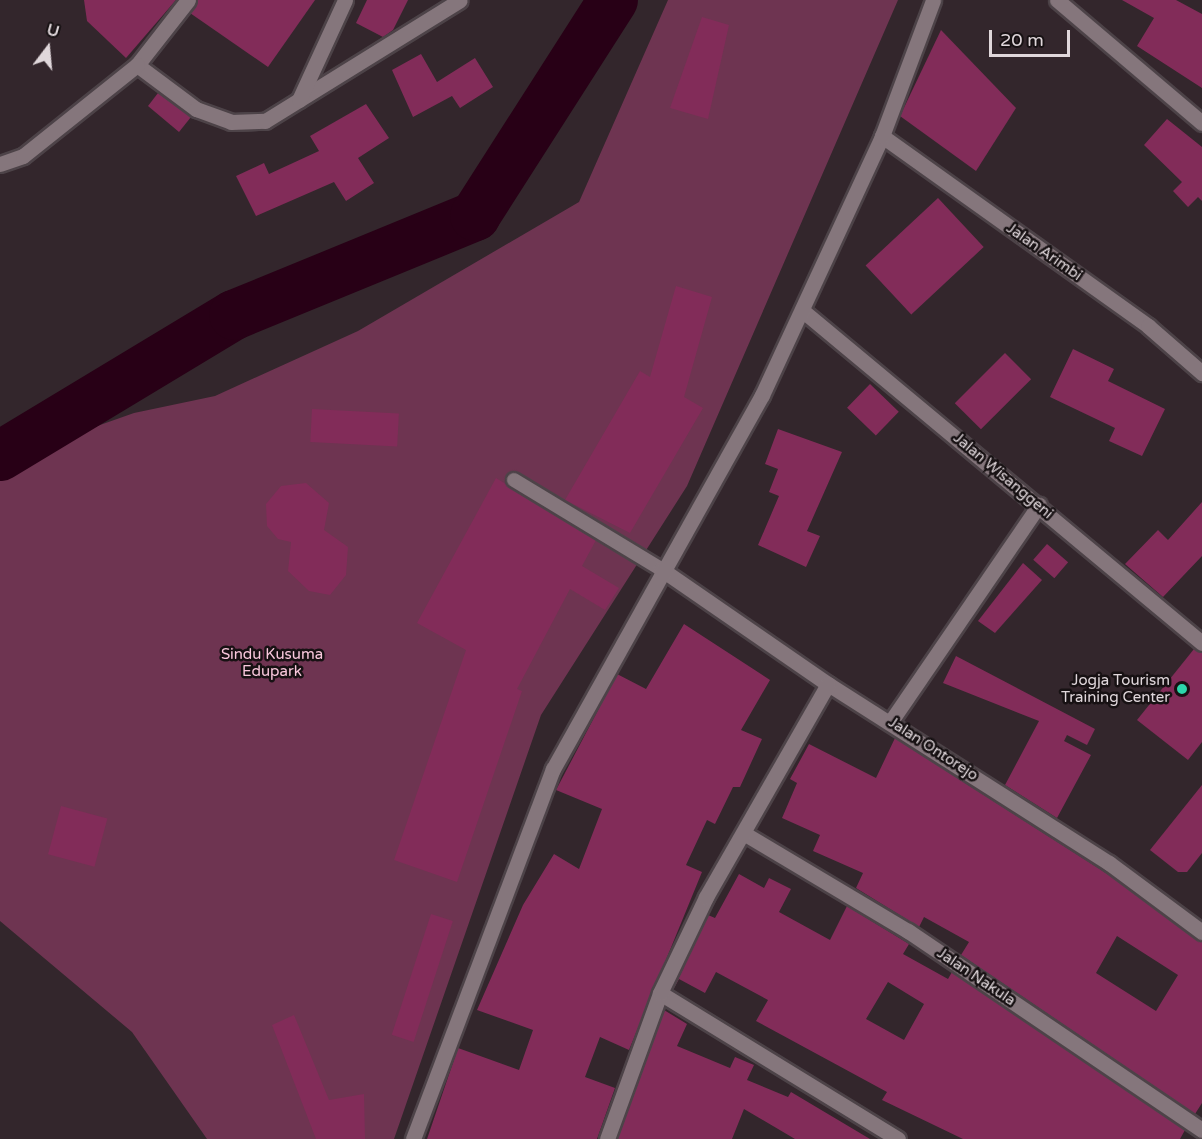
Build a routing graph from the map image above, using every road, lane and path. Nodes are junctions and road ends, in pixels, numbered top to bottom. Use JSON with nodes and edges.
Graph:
{"nodes":[{"id":1,"x":188,"y":0,"type":"edge"},
{"id":2,"x":345,"y":0,"type":"edge"},
{"id":3,"x":460,"y":0,"type":"edge"},
{"id":4,"x":933,"y":0,"type":"edge"},
{"id":5,"x":1057,"y":0,"type":"edge"},
{"id":6,"x":136,"y":65,"type":"junction"},
{"id":7,"x":298,"y":100,"type":"junction"},
{"id":8,"x":1199,"y":114,"type":"edge"},
{"id":9,"x":882,"y":136,"type":"junction"},
{"id":10,"x":0,"y":164,"type":"edge"},
{"id":11,"x":803,"y":311,"type":"junction"},
{"id":12,"x":1202,"y":373,"type":"edge"},
{"id":13,"x":514,"y":480,"type":"dead end"},
{"id":14,"x":1039,"y":506,"type":"junction"},
{"id":15,"x":660,"y":569,"type":"junction"},
{"id":16,"x":1202,"y":644,"type":"edge"},
{"id":17,"x":828,"y":684,"type":"junction"},
{"id":18,"x":891,"y":721,"type":"junction"},
{"id":19,"x":745,"y":834,"type":"junction"},
{"id":20,"x":1202,"y":932,"type":"edge"},
{"id":21,"x":660,"y":993,"type":"junction"},
{"id":22,"x":1202,"y":1130,"type":"edge"},
{"id":23,"x":413,"y":1139,"type":"edge"},
{"id":24,"x":607,"y":1139,"type":"edge"},
{"id":25,"x":898,"y":1139,"type":"edge"}],
"edges":[{"from":1,"to":6,"type":"street"},
{"from":2,"to":7,"type":"street"},
{"from":3,"to":7,"type":"street"},
{"from":4,"to":9,"type":"street"},
{"from":5,"to":8,"type":"street"},
{"from":6,"to":7,"type":"street"},
{"from":6,"to":10,"type":"street"},
{"from":9,"to":11,"type":"street"},
{"from":9,"to":12,"type":"street","name":"Jalan Arimbi"},
{"from":11,"to":14,"type":"street","name":"Jalan Wisanggeni"},
{"from":11,"to":15,"type":"street"},
{"from":13,"to":15,"type":"lane"},
{"from":14,"to":16,"type":"street","name":"Jalan Wisanggeni"},
{"from":14,"to":18,"type":"street"},
{"from":15,"to":17,"type":"street","name":"Jalan Ontorejo"},
{"from":15,"to":23,"type":"street"},
{"from":17,"to":18,"type":"street","name":"Jalan Ontorejo"},
{"from":17,"to":19,"type":"street"},
{"from":18,"to":20,"type":"street","name":"Jalan Ontorejo"},
{"from":19,"to":21,"type":"street"},
{"from":19,"to":22,"type":"street","name":"Jalan Nakula"},
{"from":21,"to":24,"type":"street"},
{"from":21,"to":25,"type":"street"}]}
